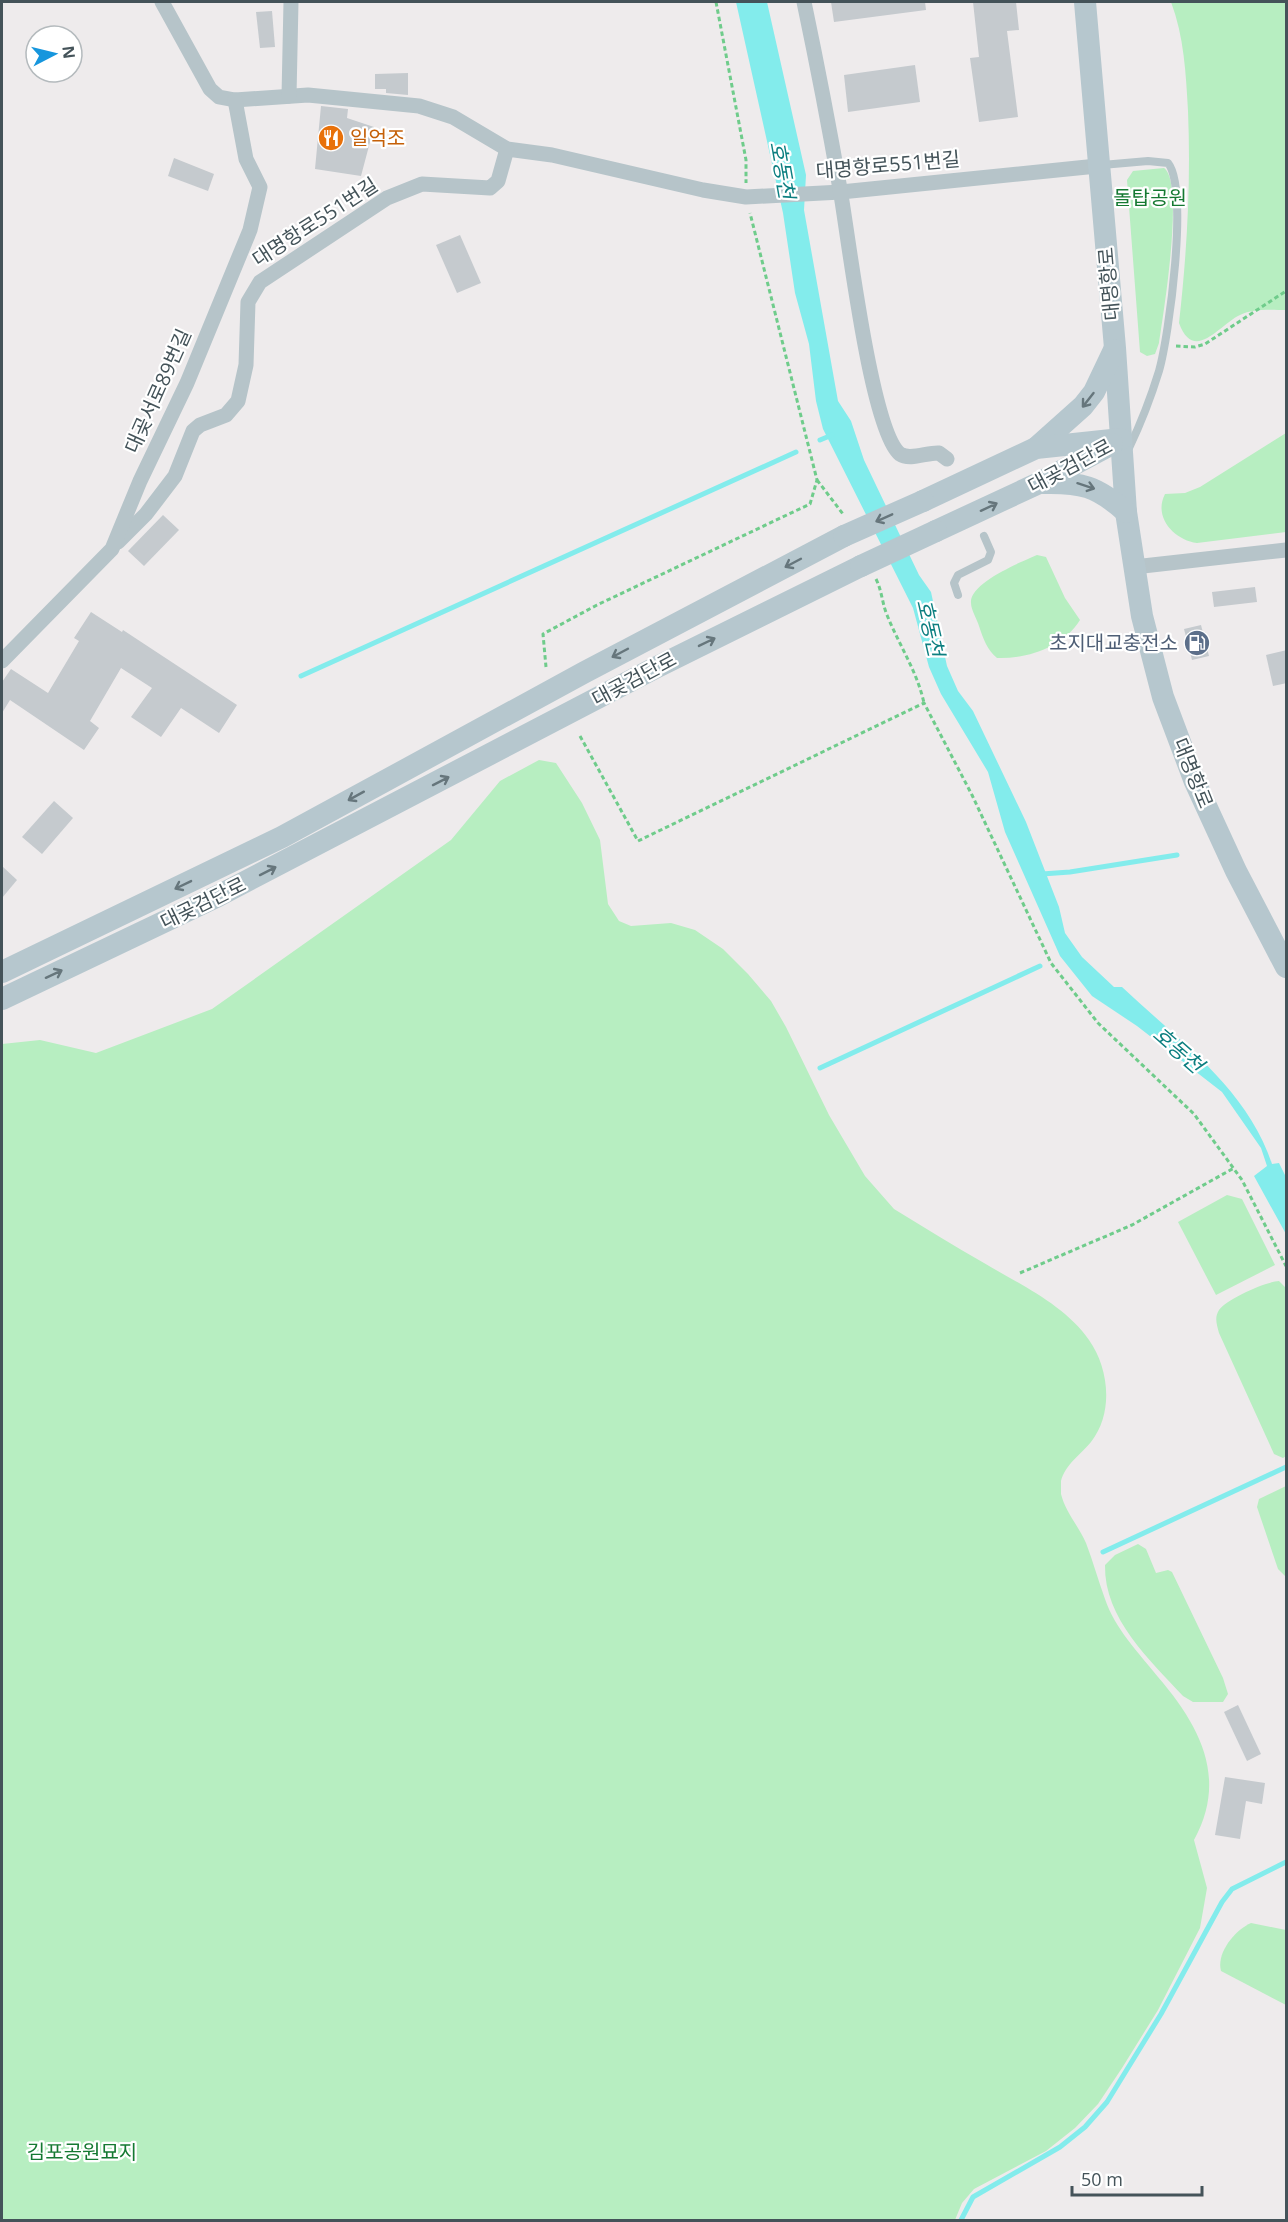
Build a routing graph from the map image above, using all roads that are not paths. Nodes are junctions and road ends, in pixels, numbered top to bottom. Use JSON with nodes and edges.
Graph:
{"nodes":[{"id":1,"x":162,"y":2,"type":"edge"},
{"id":2,"x":291,"y":2,"type":"edge"},
{"id":3,"x":804,"y":2,"type":"edge"},
{"id":4,"x":1085,"y":2,"type":"edge"},
{"id":5,"x":289,"y":96,"type":"junction"},
{"id":6,"x":235,"y":100,"type":"junction"},
{"id":7,"x":507,"y":149,"type":"junction"},
{"id":8,"x":1097,"y":166,"type":"junction"},
{"id":9,"x":837,"y":192,"type":"junction"},
{"id":10,"x":1115,"y":348,"type":"junction"},
{"id":11,"x":1036,"y":448,"type":"junction"},
{"id":12,"x":1122,"y":449,"type":"junction"},
{"id":13,"x":947,"y":459,"type":"dead end"},
{"id":14,"x":1039,"y":483,"type":"junction"},
{"id":15,"x":1126,"y":512,"type":"junction"},
{"id":16,"x":984,"y":536,"type":"dead end"},
{"id":17,"x":112,"y":549,"type":"junction"},
{"id":18,"x":1287,"y":550,"type":"edge"},
{"id":19,"x":1134,"y":567,"type":"junction"},
{"id":20,"x":958,"y":595,"type":"dead end"},
{"id":21,"x":2,"y":661,"type":"edge"},
{"id":22,"x":1287,"y":967,"type":"edge"},
{"id":23,"x":2,"y":972,"type":"edge"},
{"id":24,"x":2,"y":999,"type":"edge"}],
"edges":[{"from":1,"to":6,"type":"street"},
{"from":2,"to":5,"type":"street"},
{"from":3,"to":9,"type":"street"},
{"from":4,"to":8,"type":"main road","name":"대명항로"},
{"from":5,"to":6,"type":"street","name":"대명항로551번길"},
{"from":5,"to":7,"type":"street","name":"대명항로551번길"},
{"from":6,"to":17,"type":"street","name":"대곶서로89번길"},
{"from":7,"to":9,"type":"street","name":"대명항로551번길"},
{"from":7,"to":17,"type":"street","name":"대명항로551번길"},
{"from":8,"to":9,"type":"street","name":"대명항로551번길"},
{"from":8,"to":10,"type":"main road","name":"대명항로"},
{"from":8,"to":12,"type":"lane"},
{"from":9,"to":13,"type":"street"},
{"from":10,"to":11,"type":"main road","one_way":true},
{"from":10,"to":12,"type":"main road","name":"대명항로"},
{"from":11,"to":12,"type":"main road","name":"대곶검단로"},
{"from":11,"to":23,"type":"main road","name":"대곶검단로","one_way":true,"bridge":true},
{"from":12,"to":14,"type":"main road","name":"대곶검단로"},
{"from":12,"to":15,"type":"main road","name":"대명항로"},
{"from":14,"to":15,"type":"main road","one_way":true},
{"from":24,"to":14,"type":"main road","name":"대곶검단로","one_way":true,"bridge":true},
{"from":15,"to":19,"type":"main road","name":"대명항로"},
{"from":16,"to":20,"type":"lane"},
{"from":17,"to":21,"type":"street","name":"대곶서로89번길"},
{"from":18,"to":19,"type":"street"},
{"from":19,"to":22,"type":"main road","name":"대명항로"}]}
